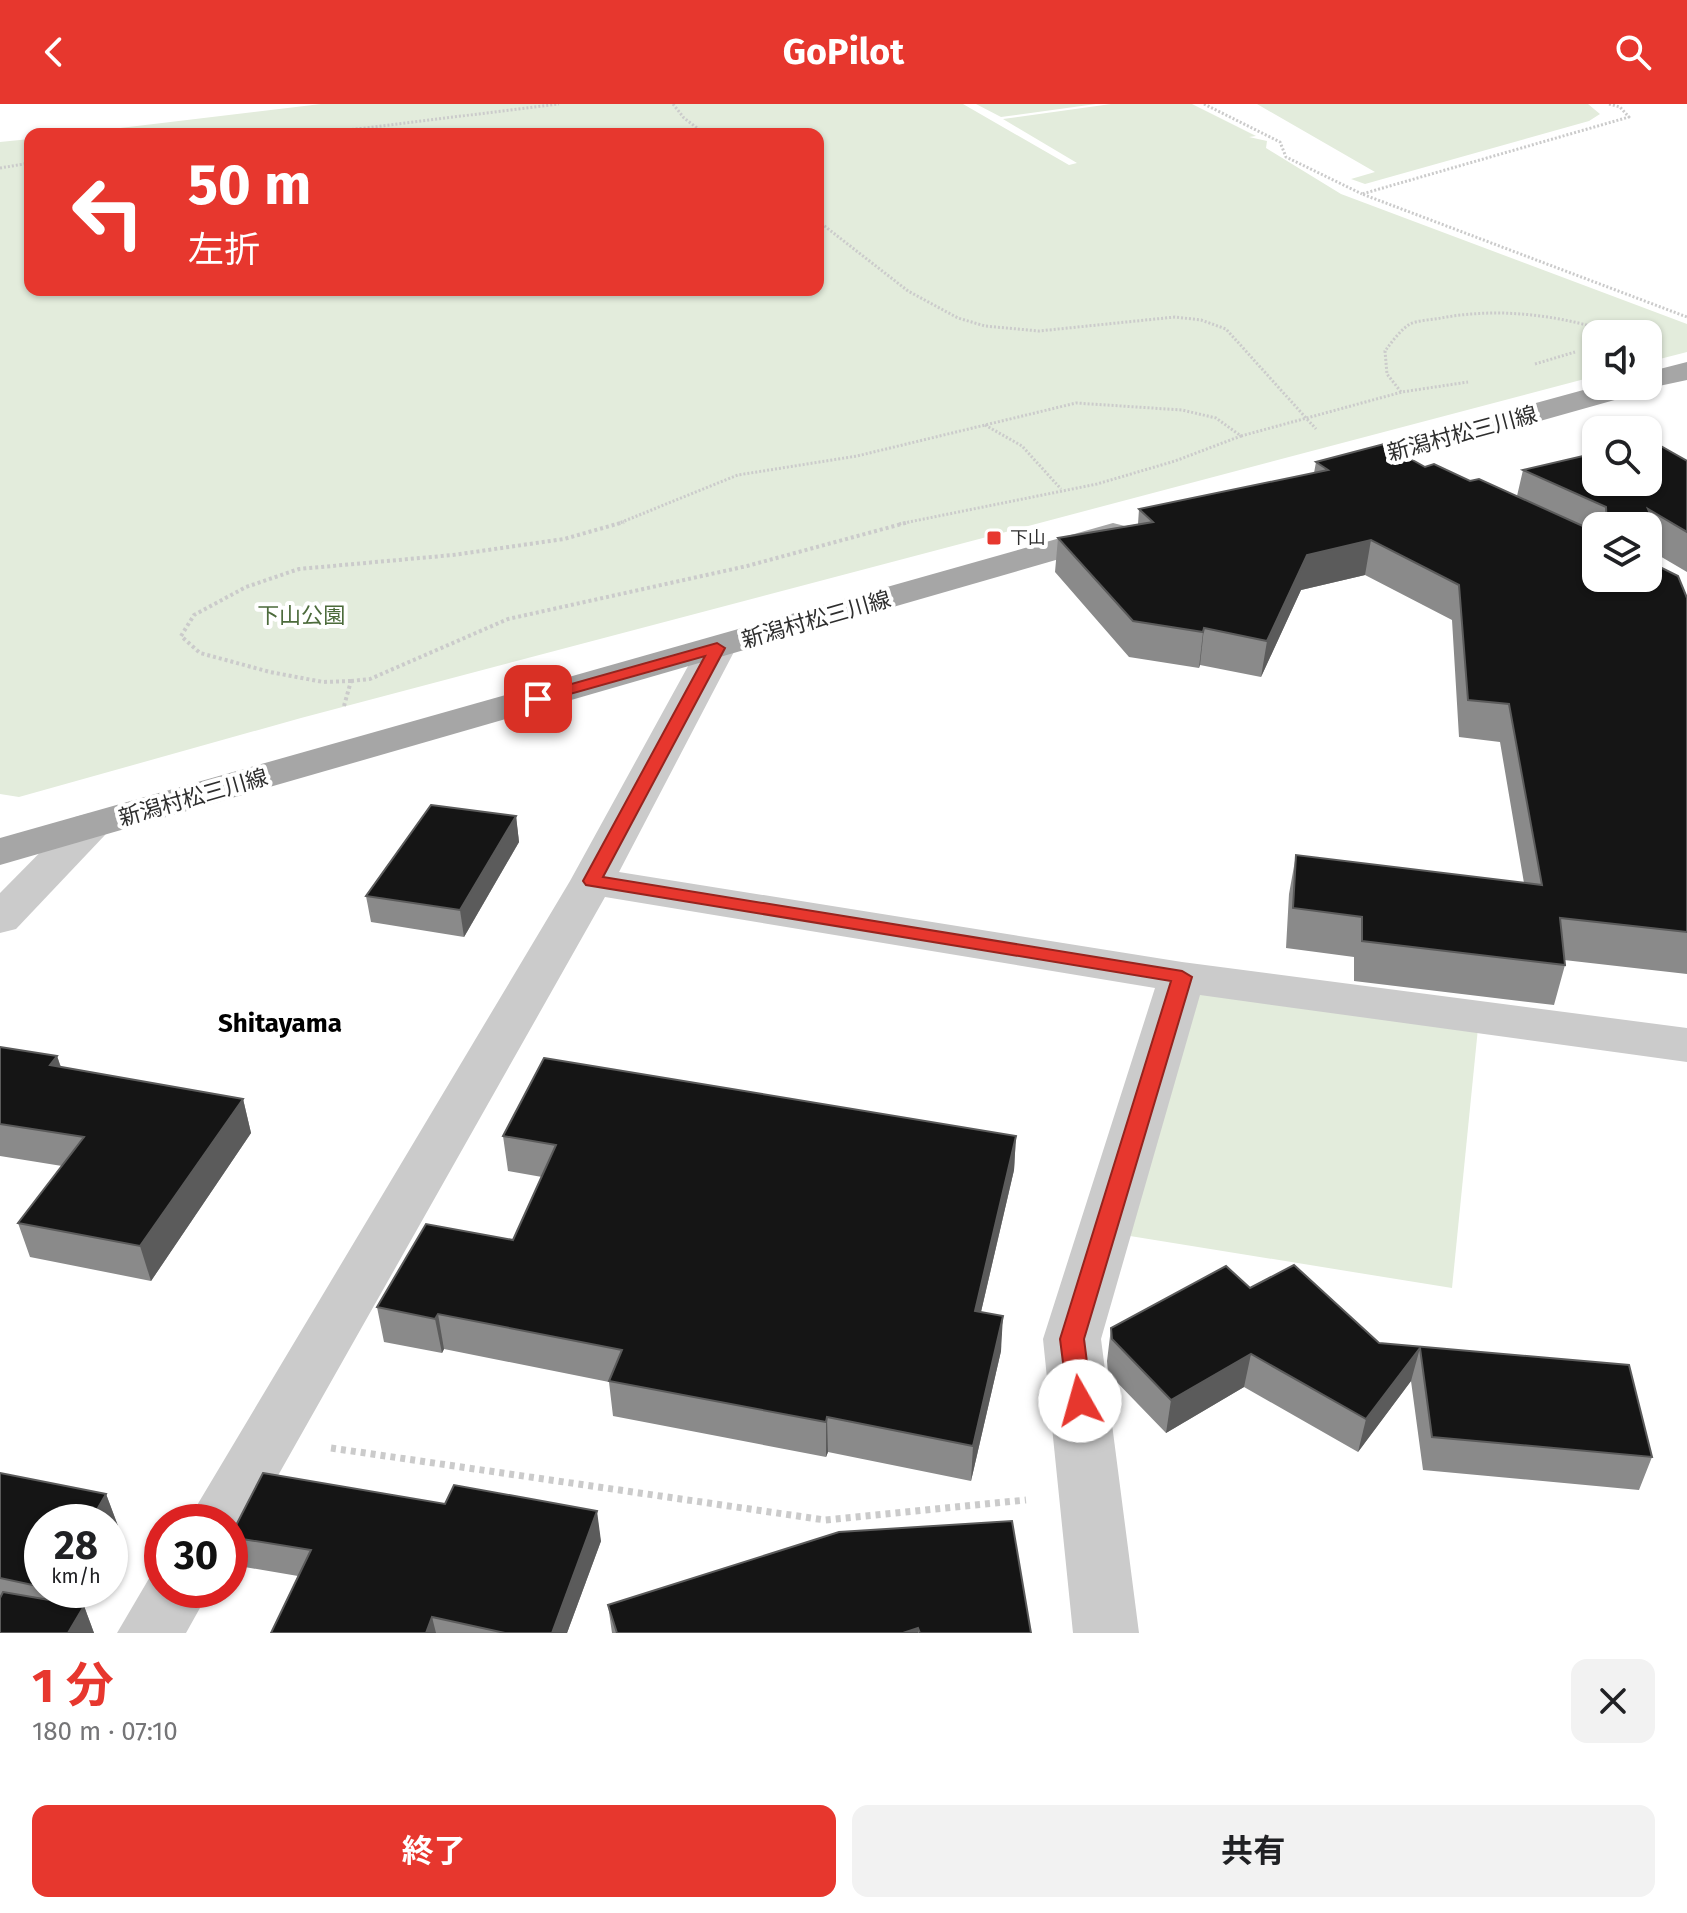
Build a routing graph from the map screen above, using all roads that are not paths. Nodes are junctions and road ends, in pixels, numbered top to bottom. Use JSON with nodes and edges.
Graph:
{"nodes":[{"id":1,"x":1687,"y":371,"type":"edge"},
{"id":2,"x":1662,"y":377,"type":"edge"},
{"id":3,"x":1582,"y":400,"type":"edge"},
{"id":4,"x":1376,"y":456,"type":"junction"},
{"id":5,"x":1311,"y":475,"type":"edge"},
{"id":6,"x":1426,"y":476,"type":"edge"},
{"id":7,"x":1143,"y":524,"type":"edge"},
{"id":8,"x":717,"y":648,"type":"junction"},
{"id":9,"x":90,"y":826,"type":"junction"},
{"id":10,"x":0,"y":852,"type":"edge"},
{"id":11,"x":592,"y":881,"type":"junction"},
{"id":12,"x":0,"y":919,"type":"edge"},
{"id":13,"x":1182,"y":977,"type":"junction"},
{"id":14,"x":1687,"y":1045,"type":"edge"},
{"id":15,"x":230,"y":1504,"type":"edge"},
{"id":16,"x":166,"y":1608,"type":"edge"},
{"id":17,"x":150,"y":1633,"type":"edge"},
{"id":18,"x":1106,"y":1633,"type":"edge"}],
"edges":[{"from":1,"to":2,"type":"main road"},
{"from":3,"to":4,"type":"main road","name":"新潟村松三川線"},
{"from":4,"to":5,"type":"main road","name":"新潟村松三川線"},
{"from":4,"to":6,"type":"street"},
{"from":7,"to":8,"type":"main road","name":"新潟村松三川線"},
{"from":8,"to":9,"type":"main road","name":"新潟村松三川線"},
{"from":8,"to":11,"type":"street"},
{"from":9,"to":10,"type":"main road","name":"新潟村松三川線"},
{"from":9,"to":12,"type":"street"},
{"from":11,"to":13,"type":"street"},
{"from":11,"to":15,"type":"street"},
{"from":13,"to":14,"type":"street"},
{"from":13,"to":18,"type":"street"},
{"from":16,"to":17,"type":"street"}]}
